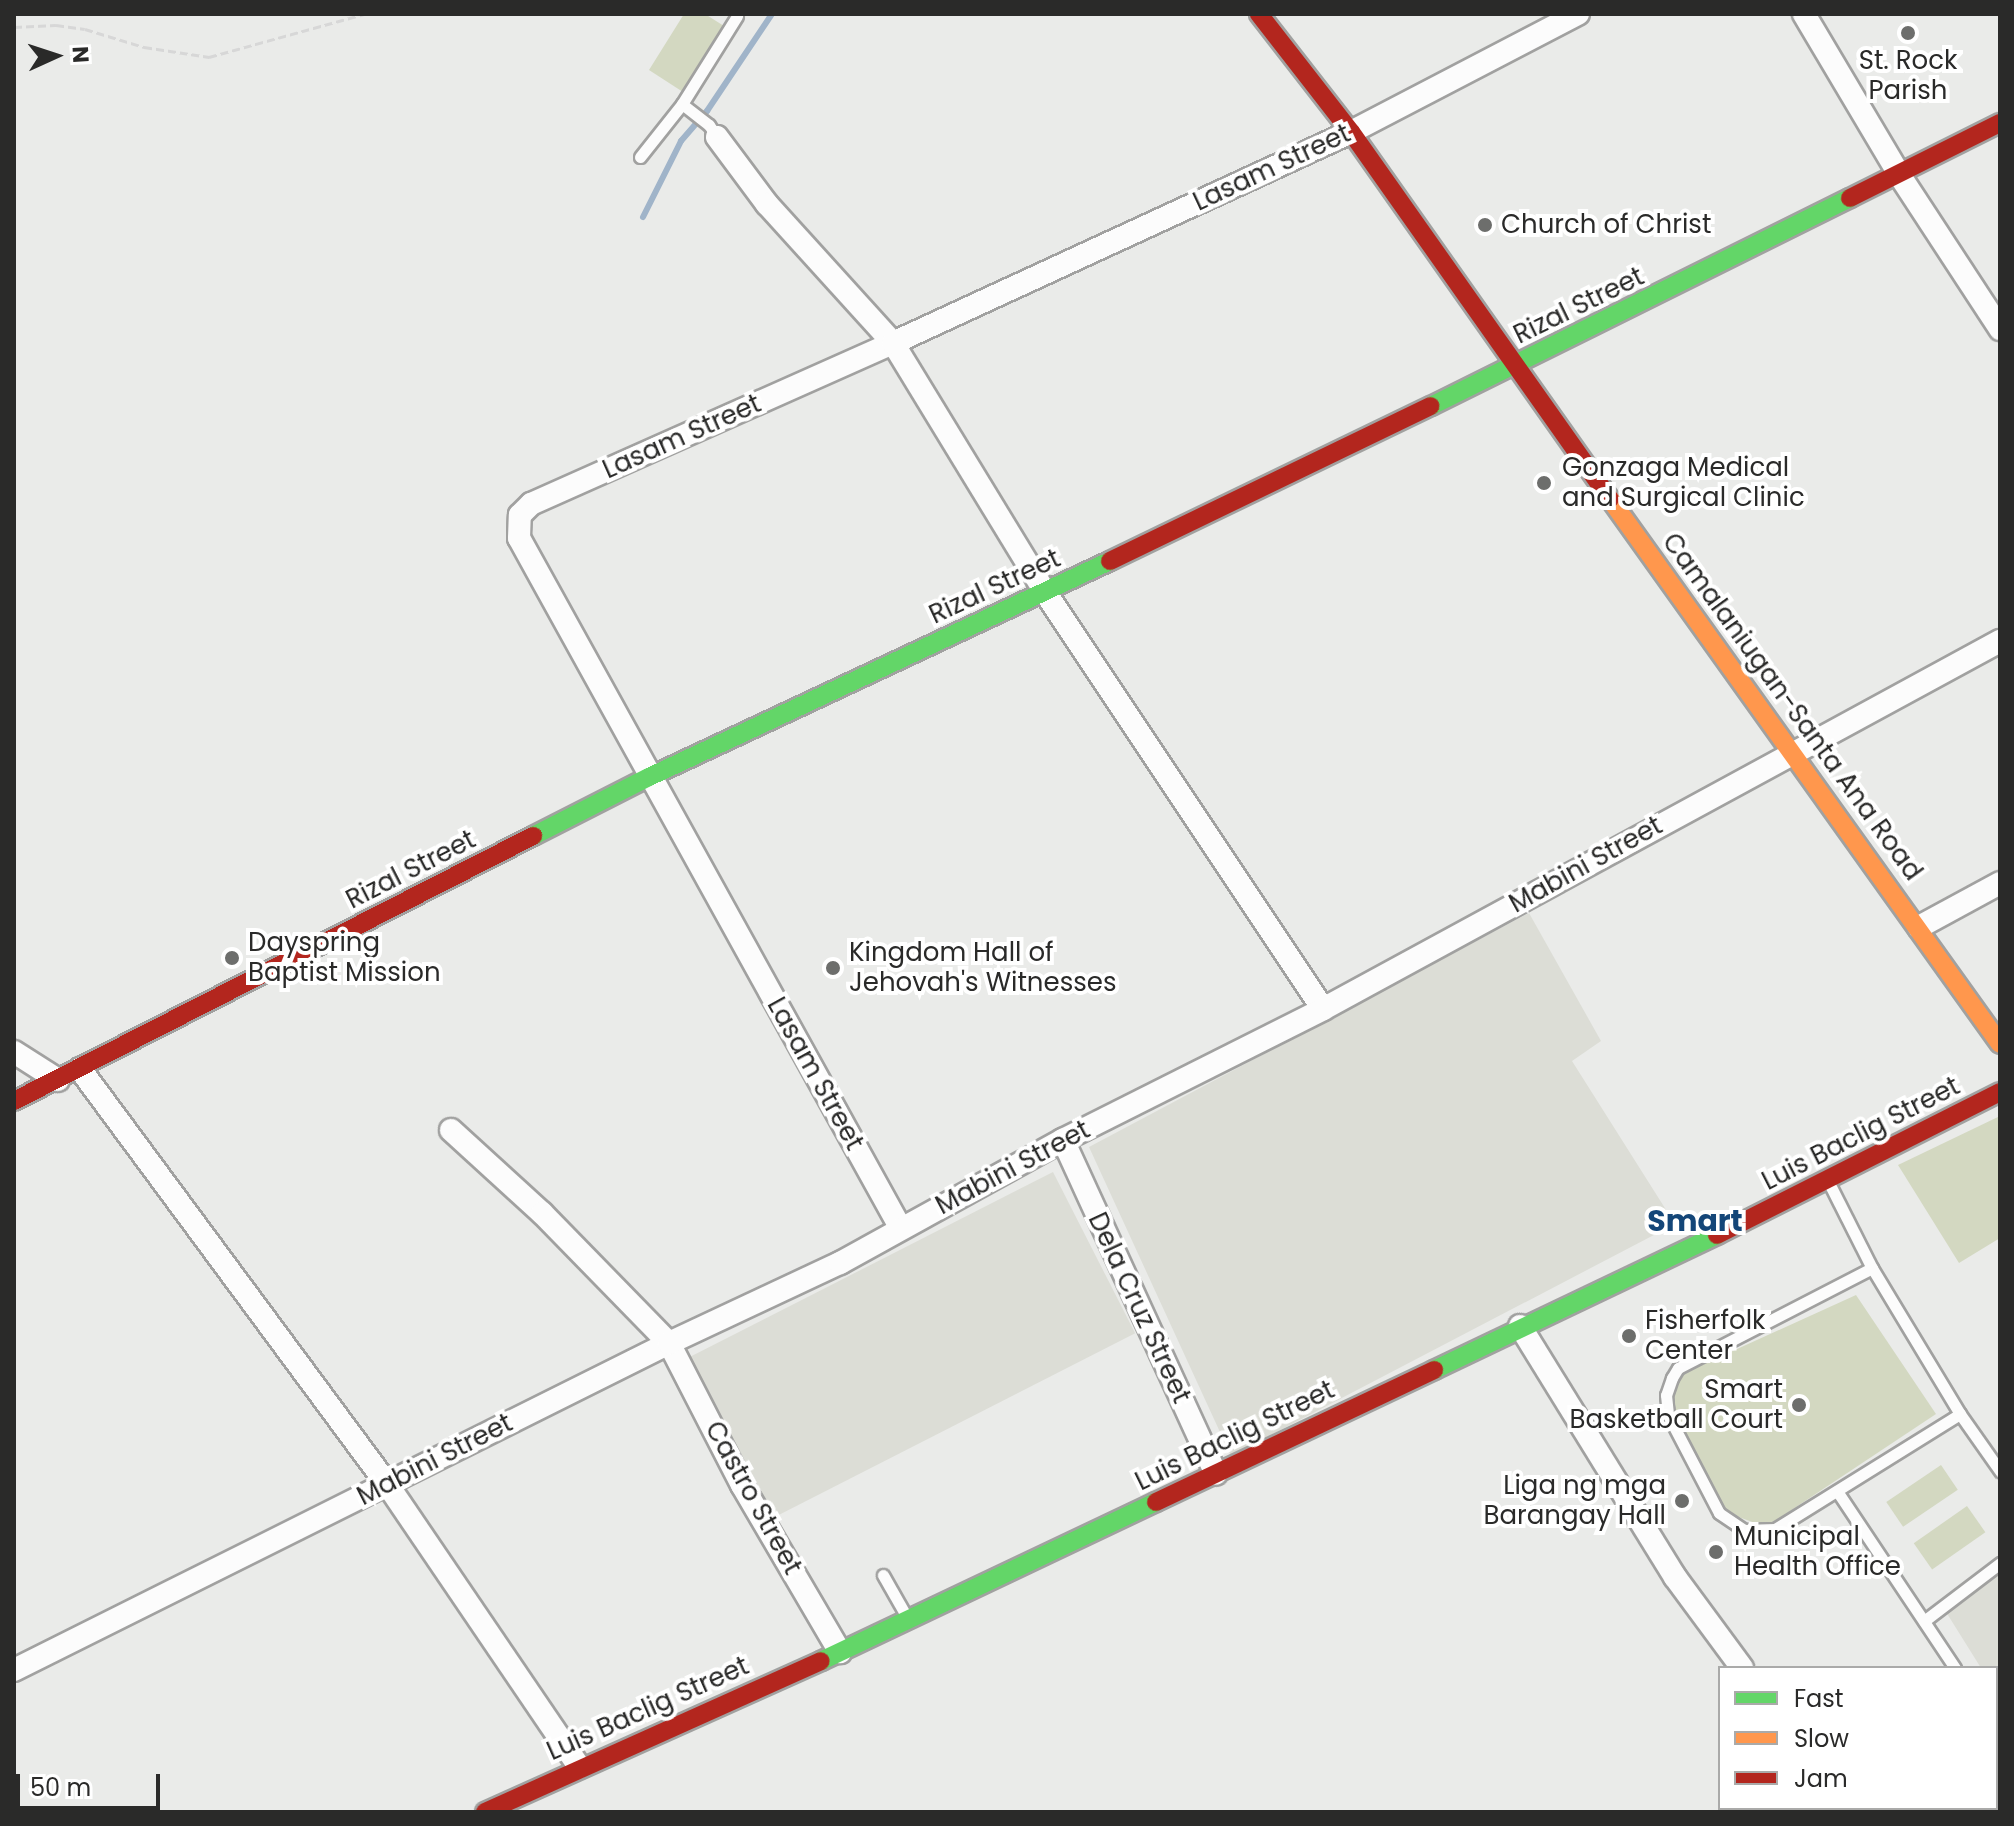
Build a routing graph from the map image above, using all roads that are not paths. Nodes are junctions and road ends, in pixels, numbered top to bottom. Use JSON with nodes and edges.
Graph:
{"nodes":[{"id":1,"x":1259,"y":14,"type":"edge"},
{"id":2,"x":1578,"y":14,"type":"edge"},
{"id":3,"x":1804,"y":14,"type":"edge"},
{"id":4,"x":737,"y":16,"type":"edge"},
{"id":5,"x":682,"y":104,"type":"junction"},
{"id":6,"x":2000,"y":123,"type":"edge"},
{"id":7,"x":1351,"y":132,"type":"junction"},
{"id":8,"x":717,"y":137,"type":"joint"},
{"id":9,"x":640,"y":157,"type":"dead end"},
{"id":10,"x":1900,"y":176,"type":"junction"},
{"id":11,"x":2000,"y":329,"type":"edge"},
{"id":12,"x":893,"y":343,"type":"junction"},
{"id":13,"x":1517,"y":365,"type":"junction"},
{"id":14,"x":1045,"y":592,"type":"junction"},
{"id":15,"x":2000,"y":641,"type":"edge"},
{"id":16,"x":1790,"y":753,"type":"junction"},
{"id":17,"x":649,"y":777,"type":"junction"},
{"id":18,"x":2000,"y":883,"type":"edge"},
{"id":19,"x":1919,"y":927,"type":"junction"},
{"id":20,"x":1323,"y":1009,"type":"junction"},
{"id":21,"x":2000,"y":1044,"type":"edge"},
{"id":22,"x":14,"y":1052,"type":"edge"},
{"id":23,"x":80,"y":1069,"type":"junction"},
{"id":24,"x":58,"y":1080,"type":"junction"},
{"id":25,"x":2000,"y":1092,"type":"edge"},
{"id":26,"x":14,"y":1101,"type":"edge"},
{"id":27,"x":451,"y":1130,"type":"dead end"},
{"id":28,"x":1063,"y":1140,"type":"junction"},
{"id":29,"x":1828,"y":1182,"type":"junction"},
{"id":30,"x":900,"y":1227,"type":"junction"},
{"id":31,"x":1872,"y":1268,"type":"junction"},
{"id":32,"x":1520,"y":1326,"type":"junction"},
{"id":33,"x":669,"y":1343,"type":"junction"},
{"id":34,"x":1960,"y":1414,"type":"junction"},
{"id":35,"x":2000,"y":1471,"type":"edge"},
{"id":36,"x":1216,"y":1474,"type":"junction"},
{"id":37,"x":387,"y":1484,"type":"junction"},
{"id":38,"x":1837,"y":1491,"type":"junction"},
{"id":39,"x":2000,"y":1563,"type":"edge"},
{"id":40,"x":883,"y":1575,"type":"dead end"},
{"id":41,"x":908,"y":1620,"type":"junction"},
{"id":42,"x":1924,"y":1621,"type":"junction"},
{"id":43,"x":840,"y":1652,"type":"junction"},
{"id":44,"x":1741,"y":1666,"type":"edge"},
{"id":45,"x":1954,"y":1666,"type":"edge"},
{"id":46,"x":14,"y":1670,"type":"edge"},
{"id":47,"x":579,"y":1767,"type":"junction"},
{"id":48,"x":485,"y":1812,"type":"edge"}],
"edges":[{"from":1,"to":7,"type":"street","name":"Camalaniugan-Santa Ana Road"},
{"from":2,"to":7,"type":"street","name":"Lasam Street"},
{"from":3,"to":10,"type":"street"},
{"from":4,"to":5,"type":"lane"},
{"from":5,"to":8,"type":"lane"},
{"from":5,"to":9,"type":"lane"},
{"from":6,"to":10,"type":"street","name":"Rizal Street"},
{"from":7,"to":12,"type":"street","name":"Lasam Street"},
{"from":7,"to":13,"type":"street","name":"Camalaniugan-Santa Ana Road"},
{"from":8,"to":12,"type":"street"},
{"from":10,"to":11,"type":"street"},
{"from":10,"to":13,"type":"street","name":"Rizal Street"},
{"from":12,"to":14,"type":"street"},
{"from":12,"to":17,"type":"street","name":"Lasam Street"},
{"from":13,"to":14,"type":"street","name":"Rizal Street"},
{"from":13,"to":16,"type":"street","name":"Camalaniugan-Santa Ana Road"},
{"from":14,"to":17,"type":"street","name":"Rizal Street"},
{"from":14,"to":20,"type":"street"},
{"from":15,"to":16,"type":"street","name":"Mabini Street"},
{"from":16,"to":19,"type":"street","name":"Camalaniugan-Santa Ana Road"},
{"from":16,"to":20,"type":"street","name":"Mabini Street"},
{"from":17,"to":23,"type":"street","name":"Rizal Street"},
{"from":17,"to":30,"type":"street","name":"Lasam Street"},
{"from":18,"to":19,"type":"street"},
{"from":19,"to":21,"type":"street","name":"Camalaniugan-Santa Ana Road"},
{"from":20,"to":28,"type":"street","name":"Mabini Street"},
{"from":22,"to":24,"type":"street"},
{"from":23,"to":24,"type":"street","name":"Rizal Street"},
{"from":23,"to":37,"type":"street"},
{"from":24,"to":26,"type":"street","name":"Rizal Street"},
{"from":25,"to":29,"type":"street","name":"Luis Baclig Street"},
{"from":27,"to":33,"type":"street","name":"Castro Street"},
{"from":28,"to":30,"type":"street","name":"Mabini Street"},
{"from":28,"to":36,"type":"street","name":"Dela Cruz Street"},
{"from":29,"to":31,"type":"lane"},
{"from":29,"to":32,"type":"street","name":"Luis Baclig Street"},
{"from":30,"to":33,"type":"street","name":"Mabini Street"},
{"from":31,"to":34,"type":"lane"},
{"from":31,"to":38,"type":"lane"},
{"from":32,"to":36,"type":"street","name":"Luis Baclig Street"},
{"from":32,"to":44,"type":"street"},
{"from":33,"to":37,"type":"street","name":"Mabini Street"},
{"from":33,"to":43,"type":"street","name":"Castro Street"},
{"from":34,"to":35,"type":"lane"},
{"from":34,"to":38,"type":"lane"},
{"from":36,"to":41,"type":"street","name":"Luis Baclig Street"},
{"from":37,"to":46,"type":"street","name":"Mabini Street"},
{"from":37,"to":47,"type":"street"},
{"from":38,"to":42,"type":"lane"},
{"from":39,"to":42,"type":"lane"},
{"from":40,"to":41,"type":"lane"},
{"from":41,"to":43,"type":"street","name":"Luis Baclig Street"},
{"from":42,"to":45,"type":"lane"},
{"from":43,"to":47,"type":"street","name":"Luis Baclig Street"},
{"from":47,"to":48,"type":"street","name":"Luis Baclig Street"}]}
